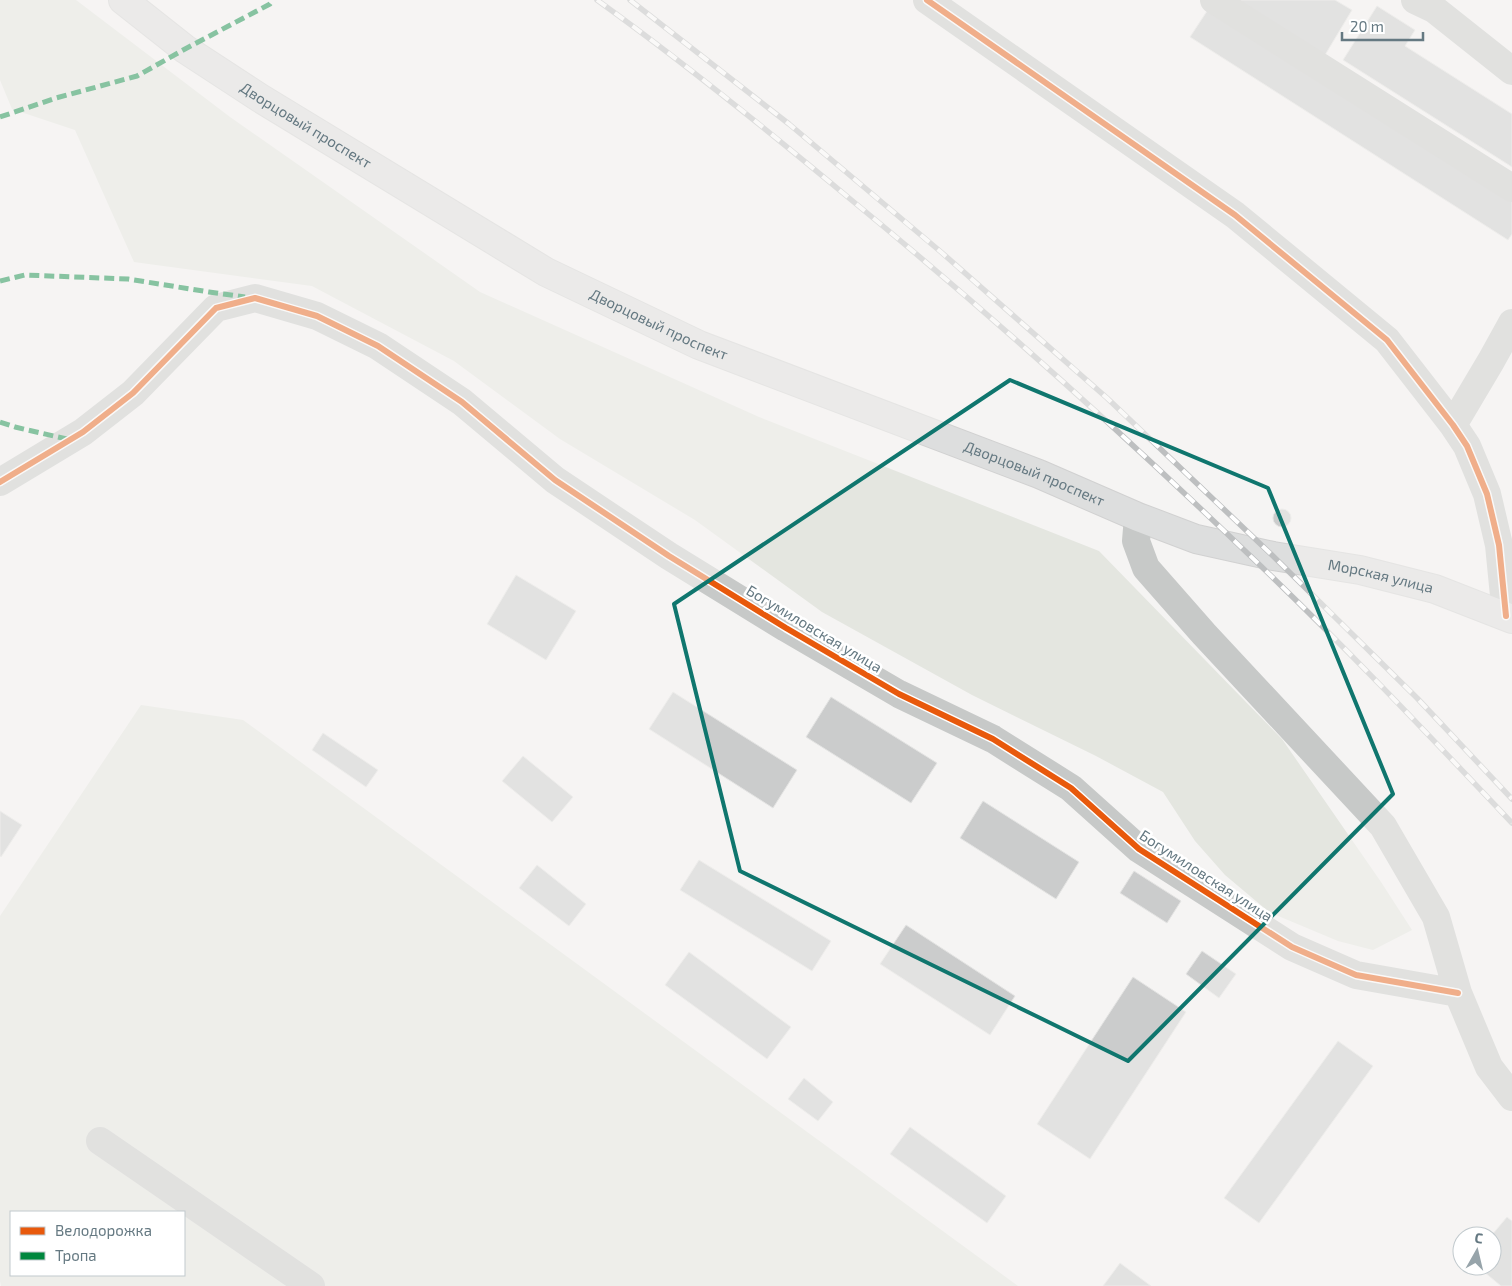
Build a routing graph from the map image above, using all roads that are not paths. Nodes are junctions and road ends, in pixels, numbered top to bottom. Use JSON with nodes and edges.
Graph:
{"nodes":[{"id":1,"x":123,"y":0,"type":"edge"},
{"id":2,"x":1214,"y":0,"type":"edge"},
{"id":3,"x":1415,"y":0,"type":"edge"},
{"id":4,"x":934,"y":3,"type":"edge"},
{"id":5,"x":1512,"y":71,"type":"edge"},
{"id":6,"x":1512,"y":188,"type":"edge"},
{"id":7,"x":1512,"y":322,"type":"edge"},
{"id":8,"x":1453,"y":425,"type":"junction"},
{"id":9,"x":0,"y":482,"type":"edge"},
{"id":10,"x":1138,"y":517,"type":"junction"},
{"id":11,"x":1244,"y":550,"type":"joint"},
{"id":12,"x":1509,"y":617,"type":"edge"},
{"id":13,"x":1458,"y":993,"type":"junction"},
{"id":14,"x":1512,"y":1098,"type":"edge"},
{"id":15,"x":100,"y":1141,"type":"dead end"},
{"id":16,"x":311,"y":1286,"type":"edge"}],
"edges":[{"from":1,"to":10,"type":"main road","name":"Дворцовый проспект"},
{"from":2,"to":6,"type":"street"},
{"from":3,"to":5,"type":"street"},
{"from":4,"to":8,"type":"street"},
{"from":7,"to":8,"type":"street"},
{"from":8,"to":12,"type":"street"},
{"from":9,"to":13,"type":"street","name":"Богумиловская улица"},
{"from":10,"to":11,"type":"main road","name":"Дворцовый проспект"},
{"from":10,"to":13,"type":"street"},
{"from":11,"to":12,"type":"main road","name":"Морская улица"},
{"from":13,"to":14,"type":"street"},
{"from":15,"to":16,"type":"street"}]}
